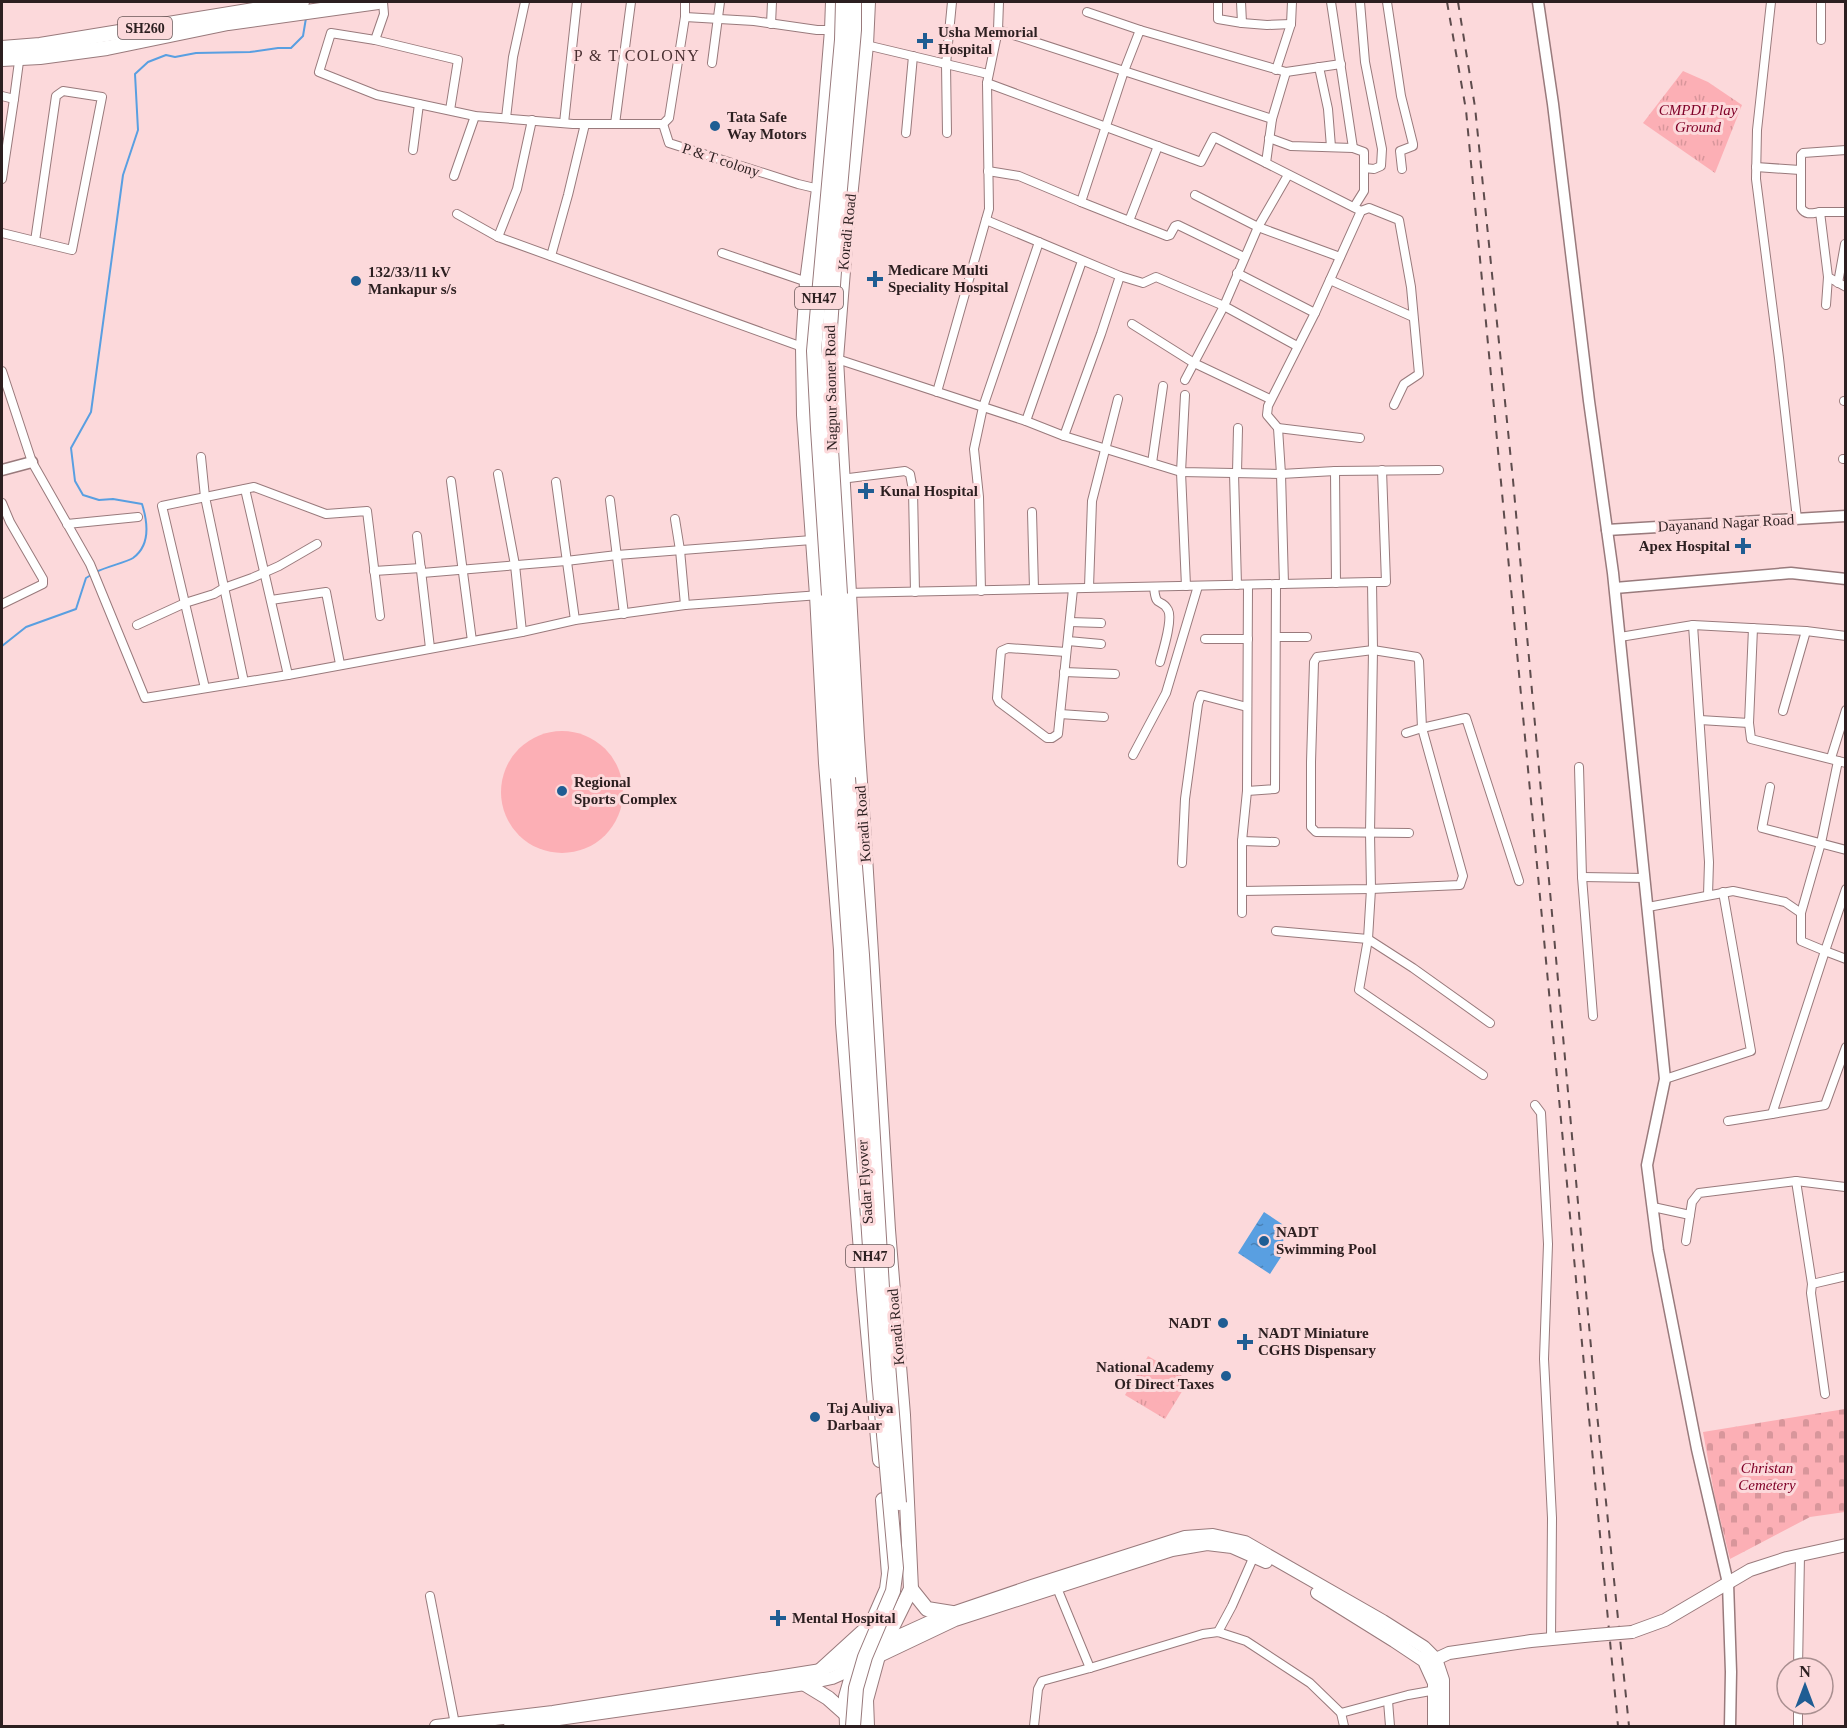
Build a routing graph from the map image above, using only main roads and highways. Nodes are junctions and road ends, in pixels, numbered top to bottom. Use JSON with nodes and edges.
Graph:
{"nodes":[{"id":1,"x":378,"y":2,"type":"edge"},
{"id":2,"x":833,"y":2,"type":"edge"},
{"id":3,"x":843,"y":2,"type":"edge"},
{"id":4,"x":854,"y":2,"type":"edge"},
{"id":5,"x":868,"y":2,"type":"edge"},
{"id":6,"x":302,"y":7,"type":"edge"},
{"id":7,"x":2,"y":48,"type":"edge"},
{"id":8,"x":865,"y":50,"type":"junction"},
{"id":9,"x":20,"y":52,"type":"junction"},
{"id":10,"x":830,"y":57,"type":"junction"},
{"id":11,"x":2,"y":59,"type":"edge"},
{"id":12,"x":834,"y":594,"type":"junction"},
{"id":13,"x":840,"y":738,"type":"junction"},
{"id":14,"x":843,"y":778,"type":"junction"},
{"id":15,"x":884,"y":1162,"type":"junction"},
{"id":16,"x":854,"y":1164,"type":"junction"},
{"id":17,"x":1198,"y":1536,"type":"junction"},
{"id":18,"x":1845,"y":1545,"type":"edge"},
{"id":19,"x":1055,"y":1584,"type":"junction"},
{"id":20,"x":911,"y":1589,"type":"junction"},
{"id":21,"x":952,"y":1613,"type":"junction"},
{"id":22,"x":871,"y":1623,"type":"junction"},
{"id":23,"x":885,"y":1642,"type":"junction"},
{"id":24,"x":878,"y":1656,"type":"junction"},
{"id":25,"x":856,"y":1662,"type":"junction"},
{"id":26,"x":1431,"y":1663,"type":"junction"},
{"id":27,"x":821,"y":1670,"type":"junction"},
{"id":28,"x":805,"y":1684,"type":"junction"},
{"id":29,"x":847,"y":1720,"type":"edge"},
{"id":30,"x":483,"y":1723,"type":"edge"},
{"id":31,"x":436,"y":1726,"type":"edge"},
{"id":32,"x":510,"y":1726,"type":"edge"},
{"id":33,"x":853,"y":1726,"type":"edge"},
{"id":34,"x":860,"y":1726,"type":"edge"},
{"id":35,"x":867,"y":1726,"type":"edge"},
{"id":36,"x":1434,"y":1726,"type":"edge"},
{"id":37,"x":1443,"y":1726,"type":"edge"}],
"edges":[{"from":1,"to":6,"type":"main road","number":"SH260"},
{"from":2,"to":10,"type":"main road"},
{"from":3,"to":12,"type":"main road","name":"Nagpur Saoner Road","number":"NH47","bridge":true},
{"from":4,"to":12,"type":"main road","name":"Nagpur Saoner Road","number":"NH47","bridge":true},
{"from":5,"to":8,"type":"main road","name":"Koradi Road","number":"NH47"},
{"from":6,"to":9,"type":"main road","number":"SH260"},
{"from":6,"to":9,"type":"main road","number":"SH260"},
{"from":7,"to":9,"type":"main road","number":"SH260"},
{"from":8,"to":10,"type":"main road"},
{"from":8,"to":12,"type":"main road","name":"Koradi Road","number":"NH47"},
{"from":9,"to":11,"type":"main road","number":"SH260"},
{"from":10,"to":12,"type":"main road"},
{"from":12,"to":13,"type":"main road","name":"Nagpur Saoner Road","number":"NH47"},
{"from":12,"to":13,"type":"main road","name":"Nagpur Saoner Road","number":"NH47"},
{"from":12,"to":13,"type":"main road","name":"Koradi Road","number":"NH47"},
{"from":13,"to":14,"type":"main road","name":"Sadar Flyover"},
{"from":13,"to":15,"type":"main road","name":"Koradi Road","number":"NH47"},
{"from":13,"to":16,"type":"main road","name":"Koradi Road","number":"NH47"},
{"from":14,"to":33,"type":"main road","name":"Sadar Flyover","number":"NH47","bridge":true},
{"from":14,"to":34,"type":"main road","name":"Sadar Flyover","number":"NH47","bridge":true},
{"from":15,"to":16,"type":"main road"},
{"from":15,"to":20,"type":"main road","name":"Koradi Road","number":"NH47"},
{"from":16,"to":22,"type":"main road","name":"Koradi Road"},
{"from":17,"to":19,"type":"main road"},
{"from":17,"to":26,"type":"main road"},
{"from":17,"to":26,"type":"main road"},
{"from":18,"to":26,"type":"main road","bridge":true},
{"from":19,"to":21,"type":"main road"},
{"from":19,"to":24,"type":"main road"},
{"from":20,"to":21,"type":"main road"},
{"from":20,"to":23,"type":"main road","name":"Koradi Road","number":"NH47"},
{"from":21,"to":23,"type":"main road"},
{"from":22,"to":25,"type":"main road","name":"Koradi Road"},
{"from":22,"to":27,"type":"main road"},
{"from":23,"to":24,"type":"main road","number":"NH47"},
{"from":23,"to":25,"type":"main road"},
{"from":24,"to":25,"type":"main road"},
{"from":24,"to":35,"type":"main road","number":"NH47"},
{"from":25,"to":27,"type":"main road"},
{"from":25,"to":28,"type":"main road"},
{"from":25,"to":29,"type":"main road","name":"Koradi Road"},
{"from":26,"to":36,"type":"main road"},
{"from":26,"to":37,"type":"main road"},
{"from":27,"to":30,"type":"main road"},
{"from":28,"to":29,"type":"main road"},
{"from":28,"to":32,"type":"main road"},
{"from":30,"to":31,"type":"main road"}]}
